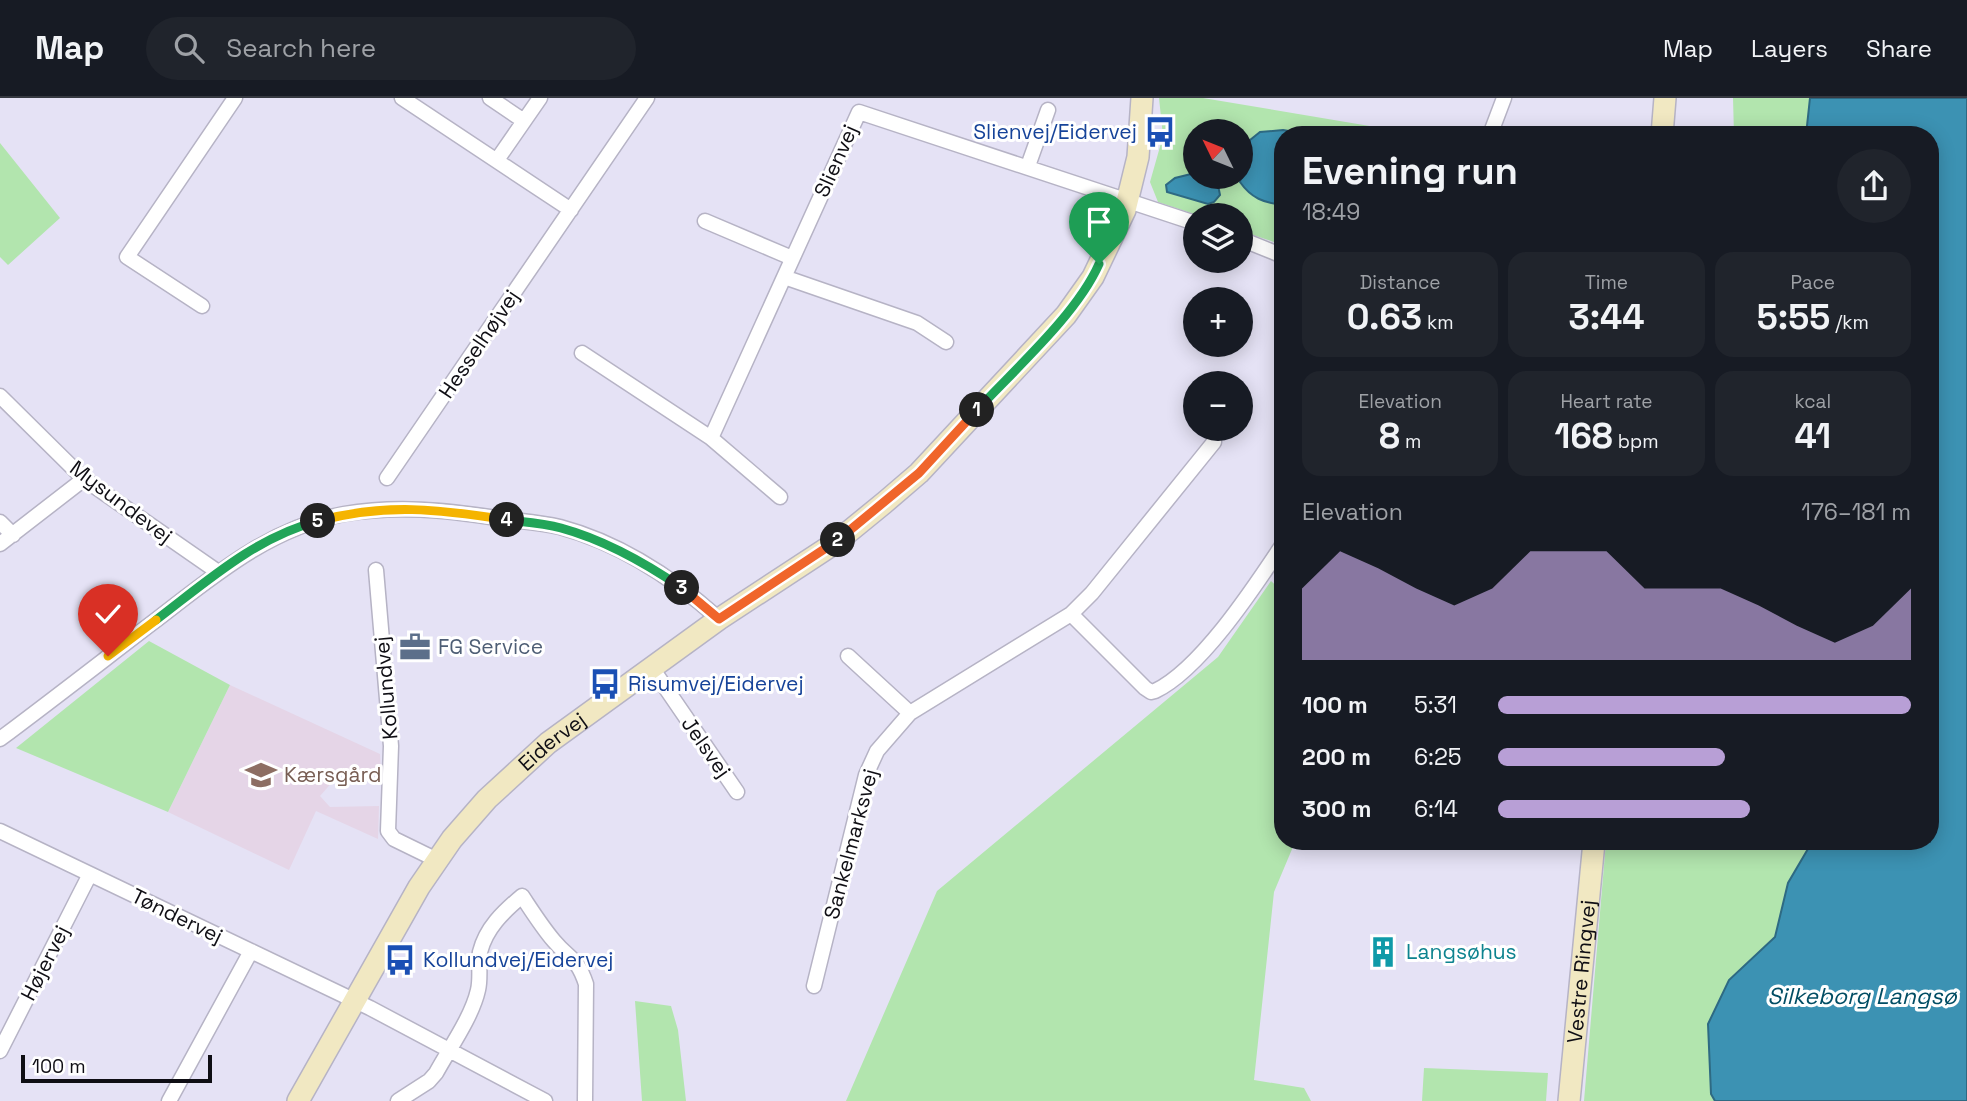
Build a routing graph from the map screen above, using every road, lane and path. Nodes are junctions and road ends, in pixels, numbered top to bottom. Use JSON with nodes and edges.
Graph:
{"nodes":[{"id":1,"x":235,"y":98,"type":"edge"},
{"id":2,"x":402,"y":98,"type":"edge"},
{"id":3,"x":490,"y":98,"type":"edge"},
{"id":4,"x":540,"y":98,"type":"edge"},
{"id":5,"x":648,"y":98,"type":"edge"},
{"id":6,"x":1142,"y":98,"type":"edge"},
{"id":7,"x":1504,"y":98,"type":"edge"},
{"id":8,"x":1655,"y":98,"type":"edge"},
{"id":9,"x":1665,"y":98,"type":"edge"},
{"id":10,"x":1048,"y":110,"type":"dead end"},
{"id":11,"x":524,"y":121,"type":"junction"},
{"id":12,"x":1493,"y":126,"type":"edge"},
{"id":13,"x":1656,"y":126,"type":"edge"},
{"id":14,"x":1663,"y":126,"type":"edge"},
{"id":15,"x":497,"y":160,"type":"junction"},
{"id":16,"x":1028,"y":166,"type":"junction"},
{"id":17,"x":1127,"y":200,"type":"junction"},
{"id":18,"x":571,"y":209,"type":"junction"},
{"id":19,"x":1183,"y":219,"type":"edge"},
{"id":20,"x":705,"y":221,"type":"dead end"},
{"id":21,"x":1253,"y":244,"type":"edge"},
{"id":22,"x":1274,"y":252,"type":"edge"},
{"id":23,"x":792,"y":258,"type":"junction"},
{"id":24,"x":784,"y":277,"type":"junction"},
{"id":25,"x":202,"y":306,"type":"dead end"},
{"id":26,"x":946,"y":342,"type":"dead end"},
{"id":27,"x":582,"y":353,"type":"dead end"},
{"id":28,"x":0,"y":396,"type":"edge"},
{"id":29,"x":710,"y":438,"type":"junction"},
{"id":30,"x":1214,"y":442,"type":"dead end"},
{"id":31,"x":387,"y":478,"type":"dead end"},
{"id":32,"x":84,"y":479,"type":"junction"},
{"id":33,"x":780,"y":497,"type":"dead end"},
{"id":34,"x":0,"y":522,"type":"edge"},
{"id":35,"x":13,"y":535,"type":"junction"},
{"id":36,"x":0,"y":544,"type":"edge"},
{"id":37,"x":1274,"y":558,"type":"edge"},
{"id":38,"x":376,"y":570,"type":"dead end"},
{"id":39,"x":218,"y":572,"type":"junction"},
{"id":40,"x":1071,"y":614,"type":"junction"},
{"id":41,"x":719,"y":619,"type":"junction"},
{"id":42,"x":848,"y":656,"type":"dead end"},
{"id":43,"x":652,"y":668,"type":"junction"},
{"id":44,"x":910,"y":713,"type":"junction"},
{"id":45,"x":0,"y":739,"type":"edge"},
{"id":46,"x":737,"y":792,"type":"dead end"},
{"id":47,"x":0,"y":831,"type":"edge"},
{"id":48,"x":1593,"y":850,"type":"edge"},
{"id":49,"x":438,"y":860,"type":"junction"},
{"id":50,"x":90,"y":874,"type":"junction"},
{"id":51,"x":251,"y":951,"type":"junction"},
{"id":52,"x":814,"y":986,"type":"dead end"},
{"id":53,"x":354,"y":1001,"type":"junction"},
{"id":54,"x":449,"y":1048,"type":"junction"},
{"id":55,"x":0,"y":1051,"type":"edge"},
{"id":56,"x":169,"y":1101,"type":"edge"},
{"id":57,"x":298,"y":1101,"type":"edge"},
{"id":58,"x":398,"y":1101,"type":"edge"},
{"id":59,"x":545,"y":1101,"type":"edge"},
{"id":60,"x":585,"y":1101,"type":"edge"},
{"id":61,"x":1569,"y":1101,"type":"edge"}],
"edges":[{"from":1,"to":25,"type":"street"},
{"from":2,"to":15,"type":"street"},
{"from":3,"to":11,"type":"street"},
{"from":4,"to":11,"type":"street"},
{"from":5,"to":18,"type":"street","name":"Hesselhøjvej"},
{"from":6,"to":17,"type":"street","name":"Eidervej"},
{"from":7,"to":12,"type":"street"},
{"from":8,"to":13,"type":"street"},
{"from":9,"to":14,"type":"street"},
{"from":10,"to":16,"type":"street"},
{"from":11,"to":15,"type":"street"},
{"from":15,"to":18,"type":"street"},
{"from":16,"to":17,"type":"street","name":"Slienvej"},
{"from":16,"to":23,"type":"street","name":"Slienvej"},
{"from":17,"to":19,"type":"street"},
{"from":17,"to":41,"type":"street","name":"Eidervej"},
{"from":18,"to":31,"type":"street","name":"Hesselhøjvej"},
{"from":20,"to":23,"type":"street"},
{"from":21,"to":22,"type":"street"},
{"from":23,"to":24,"type":"street","name":"Slienvej"},
{"from":24,"to":26,"type":"street"},
{"from":24,"to":29,"type":"street","name":"Slienvej"},
{"from":27,"to":29,"type":"street"},
{"from":28,"to":32,"type":"street","name":"Mysundevej"},
{"from":29,"to":33,"type":"street"},
{"from":30,"to":40,"type":"street","name":"Sankelmarksvej"},
{"from":32,"to":35,"type":"street"},
{"from":32,"to":39,"type":"street","name":"Mysundevej"},
{"from":34,"to":35,"type":"street"},
{"from":35,"to":36,"type":"street"},
{"from":37,"to":40,"type":"street"},
{"from":38,"to":49,"type":"street","name":"Kollundvej"},
{"from":39,"to":41,"type":"street"},
{"from":39,"to":45,"type":"street"},
{"from":40,"to":44,"type":"street","name":"Sankelmarksvej"},
{"from":41,"to":43,"type":"street","name":"Eidervej"},
{"from":42,"to":44,"type":"street"},
{"from":43,"to":46,"type":"street","name":"Jelsvej"},
{"from":43,"to":49,"type":"street","name":"Eidervej"},
{"from":44,"to":52,"type":"street","name":"Sankelmarksvej"},
{"from":47,"to":50,"type":"street","name":"Tøndervej"},
{"from":48,"to":61,"type":"street","name":"Vestre Ringvej"},
{"from":49,"to":53,"type":"street","name":"Eidervej"},
{"from":50,"to":51,"type":"street","name":"Tøndervej"},
{"from":50,"to":55,"type":"street","name":"Højervej"},
{"from":51,"to":53,"type":"street","name":"Tøndervej"},
{"from":51,"to":56,"type":"street"},
{"from":53,"to":54,"type":"street","name":"Tøndervej"},
{"from":53,"to":57,"type":"street","name":"Eidervej"},
{"from":54,"to":58,"type":"street"},
{"from":54,"to":59,"type":"street","name":"Tøndervej"},
{"from":54,"to":60,"type":"street"}]}
